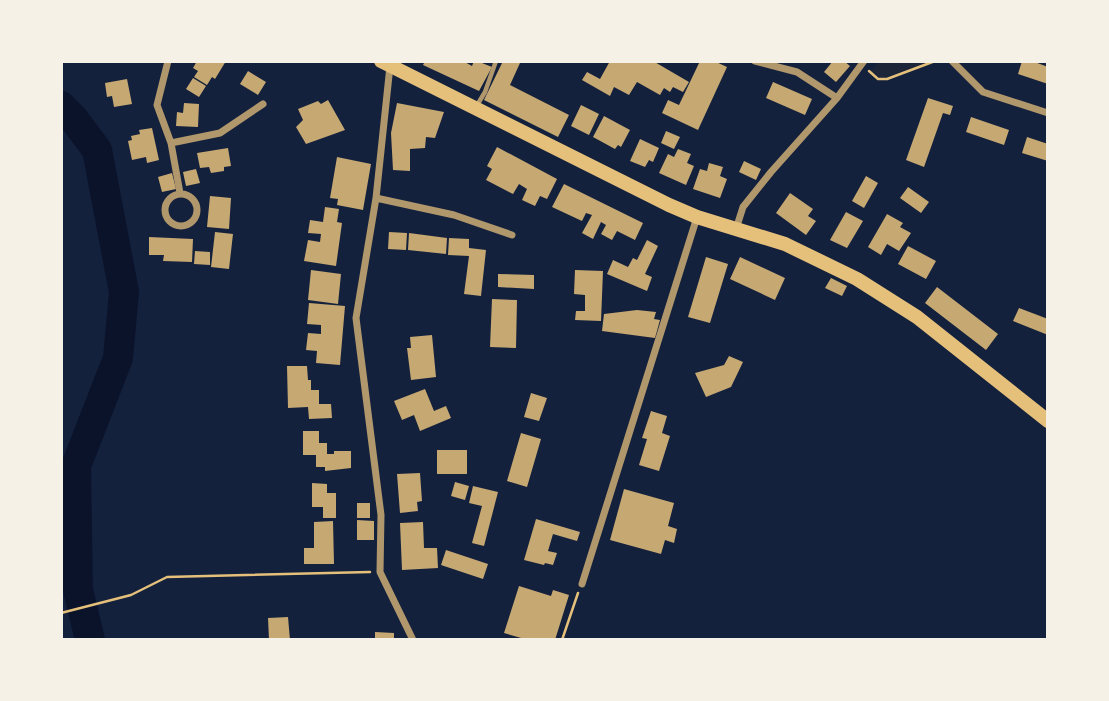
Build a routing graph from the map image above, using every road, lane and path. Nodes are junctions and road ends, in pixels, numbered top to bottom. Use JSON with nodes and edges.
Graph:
{"nodes":[{"id":1,"x":168,"y":61,"type":"edge"},
{"id":2,"x":496,"y":61,"type":"edge"},
{"id":3,"x":755,"y":61,"type":"edge"},
{"id":4,"x":935,"y":61,"type":"edge"},
{"id":5,"x":952,"y":61,"type":"edge"},
{"id":6,"x":863,"y":63,"type":"edge"},
{"id":7,"x":386,"y":64,"type":"edge"},
{"id":8,"x":837,"y":98,"type":"junction"},
{"id":9,"x":263,"y":104,"type":"dead end"},
{"id":10,"x":475,"y":108,"type":"junction"},
{"id":11,"x":1048,"y":113,"type":"edge"},
{"id":12,"x":171,"y":143,"type":"junction"},
{"id":13,"x":180,"y":193,"type":"junction"},
{"id":14,"x":376,"y":198,"type":"junction"},
{"id":15,"x":697,"y":218,"type":"junction"},
{"id":16,"x":736,"y":230,"type":"junction"},
{"id":17,"x":512,"y":235,"type":"dead end"},
{"id":18,"x":1048,"y":421,"type":"edge"},
{"id":19,"x":380,"y":572,"type":"junction"},
{"id":20,"x":582,"y":584,"type":"joint"},
{"id":21,"x":61,"y":614,"type":"edge"},
{"id":22,"x":414,"y":640,"type":"edge"},
{"id":23,"x":562,"y":640,"type":"edge"}],
"edges":[{"from":1,"to":12,"type":"street"},
{"from":2,"to":10,"type":"lane"},
{"from":3,"to":8,"type":"street"},
{"from":4,"to":6,"type":"path"},
{"from":5,"to":11,"type":"street"},
{"from":6,"to":8,"type":"street"},
{"from":7,"to":10,"type":"main road"},
{"from":7,"to":14,"type":"street"},
{"from":8,"to":16,"type":"street"},
{"from":9,"to":12,"type":"street"},
{"from":10,"to":15,"type":"main road"},
{"from":12,"to":13,"type":"street"},
{"from":13,"to":13,"type":"street"},
{"from":14,"to":17,"type":"street"},
{"from":14,"to":19,"type":"street"},
{"from":15,"to":16,"type":"main road"},
{"from":15,"to":20,"type":"street"},
{"from":16,"to":18,"type":"main road"},
{"from":19,"to":21,"type":"path"},
{"from":19,"to":22,"type":"street"},
{"from":20,"to":23,"type":"path"}]}
